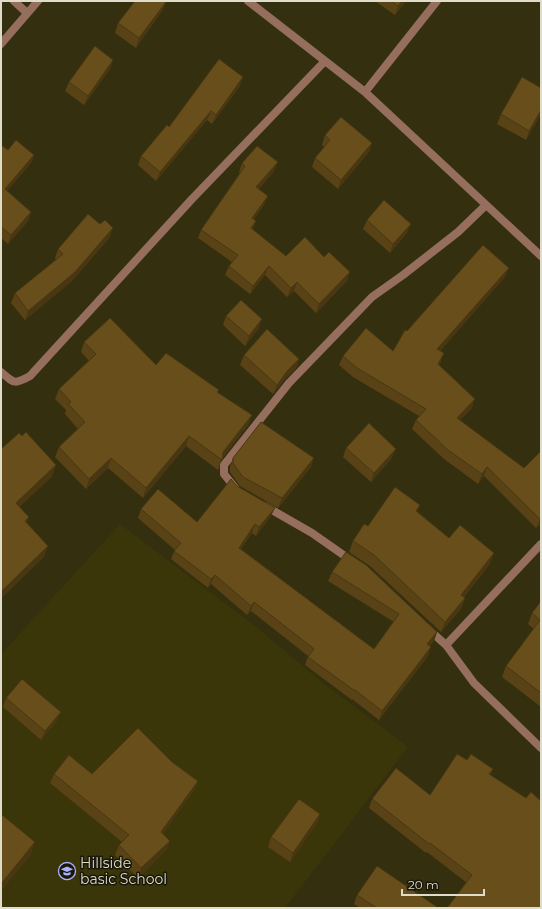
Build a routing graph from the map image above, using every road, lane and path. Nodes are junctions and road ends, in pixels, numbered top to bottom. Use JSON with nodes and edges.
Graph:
{"nodes":[{"id":1,"x":14,"y":1,"type":"edge"},
{"id":2,"x":38,"y":1,"type":"edge"},
{"id":3,"x":248,"y":1,"type":"edge"},
{"id":4,"x":437,"y":1,"type":"edge"},
{"id":5,"x":27,"y":13,"type":"junction"},
{"id":6,"x":1,"y":44,"type":"edge"},
{"id":7,"x":325,"y":62,"type":"junction"},
{"id":8,"x":365,"y":92,"type":"junction"},
{"id":9,"x":486,"y":205,"type":"junction"},
{"id":10,"x":541,"y":256,"type":"edge"},
{"id":11,"x":1,"y":372,"type":"edge"},
{"id":12,"x":243,"y":494,"type":"edge"},
{"id":13,"x":257,"y":502,"type":"edge"},
{"id":14,"x":541,"y":544,"type":"edge"},
{"id":15,"x":360,"y":566,"type":"edge"},
{"id":16,"x":423,"y":624,"type":"edge"},
{"id":17,"x":446,"y":645,"type":"junction"},
{"id":18,"x":541,"y":748,"type":"edge"}],
"edges":[{"from":1,"to":5,"type":"street"},
{"from":2,"to":5,"type":"street"},
{"from":3,"to":7,"type":"street"},
{"from":4,"to":8,"type":"street"},
{"from":5,"to":6,"type":"street"},
{"from":7,"to":8,"type":"street"},
{"from":7,"to":11,"type":"street"},
{"from":8,"to":9,"type":"street"},
{"from":9,"to":10,"type":"street"},
{"from":9,"to":12,"type":"street"},
{"from":13,"to":15,"type":"street"},
{"from":14,"to":17,"type":"street"},
{"from":16,"to":17,"type":"street"},
{"from":17,"to":18,"type":"street"}]}
